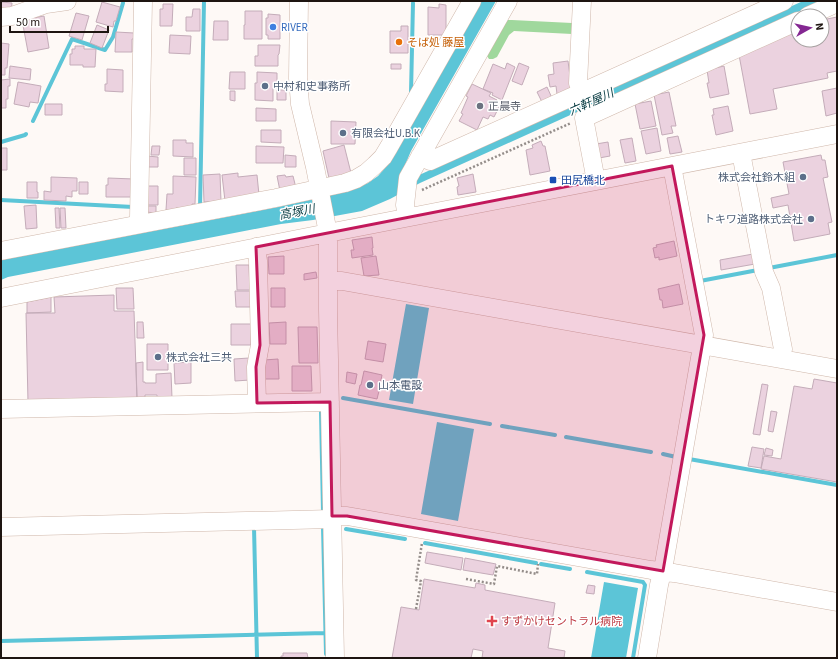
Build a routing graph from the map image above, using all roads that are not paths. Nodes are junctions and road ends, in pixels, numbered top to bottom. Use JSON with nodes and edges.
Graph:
{"nodes":[{"id":1,"x":67,"y":1,"type":"edge"},
{"id":2,"x":143,"y":1,"type":"edge"},
{"id":3,"x":299,"y":1,"type":"edge"},
{"id":4,"x":472,"y":1,"type":"edge"},
{"id":5,"x":508,"y":1,"type":"edge"},
{"id":6,"x":582,"y":1,"type":"edge"},
{"id":7,"x":784,"y":1,"type":"edge"},
{"id":8,"x":837,"y":3,"type":"edge"},
{"id":9,"x":29,"y":5,"type":"edge"},
{"id":10,"x":826,"y":8,"type":"edge"},
{"id":11,"x":1,"y":17,"type":"edge"},
{"id":12,"x":790,"y":24,"type":"edge"},
{"id":13,"x":582,"y":93,"type":"junction"},
{"id":14,"x":837,"y":134,"type":"edge"},
{"id":15,"x":741,"y":153,"type":"junction"},
{"id":16,"x":420,"y":156,"type":"junction"},
{"id":17,"x":672,"y":166,"type":"junction"},
{"id":18,"x":596,"y":181,"type":"junction"},
{"id":19,"x":320,"y":190,"type":"junction"},
{"id":20,"x":407,"y":217,"type":"junction"},
{"id":21,"x":140,"y":224,"type":"junction"},
{"id":22,"x":327,"y":227,"type":"junction"},
{"id":23,"x":256,"y":247,"type":"junction"},
{"id":24,"x":1,"y":251,"type":"edge"},
{"id":25,"x":328,"y":281,"type":"junction"},
{"id":26,"x":1,"y":298,"type":"edge"},
{"id":27,"x":702,"y":345,"type":"junction"},
{"id":28,"x":781,"y":359,"type":"junction"},
{"id":29,"x":837,"y":369,"type":"edge"},
{"id":30,"x":330,"y":402,"type":"junction"},
{"id":31,"x":257,"y":403,"type":"junction"},
{"id":32,"x":1,"y":409,"type":"edge"},
{"id":33,"x":332,"y":518,"type":"junction"},
{"id":34,"x":1,"y":527,"type":"edge"},
{"id":35,"x":663,"y":572,"type":"junction"},
{"id":36,"x":837,"y":602,"type":"edge"},
{"id":37,"x":335,"y":658,"type":"edge"},
{"id":38,"x":646,"y":658,"type":"edge"}],
"edges":[{"from":1,"to":9,"type":"street"},
{"from":2,"to":21,"type":"street"},
{"from":3,"to":19,"type":"street"},
{"from":4,"to":19,"type":"street"},
{"from":5,"to":16,"type":"street"},
{"from":6,"to":13,"type":"street"},
{"from":7,"to":13,"type":"street"},
{"from":8,"to":10,"type":"street"},
{"from":9,"to":11,"type":"street"},
{"from":12,"to":18,"type":"street"},
{"from":13,"to":16,"type":"street"},
{"from":14,"to":15,"type":"street"},
{"from":15,"to":17,"type":"street"},
{"from":15,"to":28,"type":"street"},
{"from":16,"to":20,"type":"street"},
{"from":17,"to":18,"type":"street"},
{"from":17,"to":27,"type":"street"},
{"from":18,"to":20,"type":"street"},
{"from":19,"to":21,"type":"street"},
{"from":19,"to":22,"type":"street"},
{"from":20,"to":22,"type":"street"},
{"from":21,"to":24,"type":"street"},
{"from":22,"to":23,"type":"street"},
{"from":22,"to":25,"type":"street"},
{"from":23,"to":26,"type":"street"},
{"from":23,"to":31,"type":"street"},
{"from":25,"to":27,"type":"street"},
{"from":25,"to":30,"type":"street"},
{"from":27,"to":28,"type":"street"},
{"from":27,"to":35,"type":"street"},
{"from":28,"to":29,"type":"street"},
{"from":30,"to":31,"type":"street"},
{"from":30,"to":33,"type":"street"},
{"from":31,"to":32,"type":"street"},
{"from":33,"to":34,"type":"street"},
{"from":33,"to":35,"type":"street"},
{"from":33,"to":37,"type":"street"},
{"from":35,"to":36,"type":"street"},
{"from":35,"to":38,"type":"street"}]}
